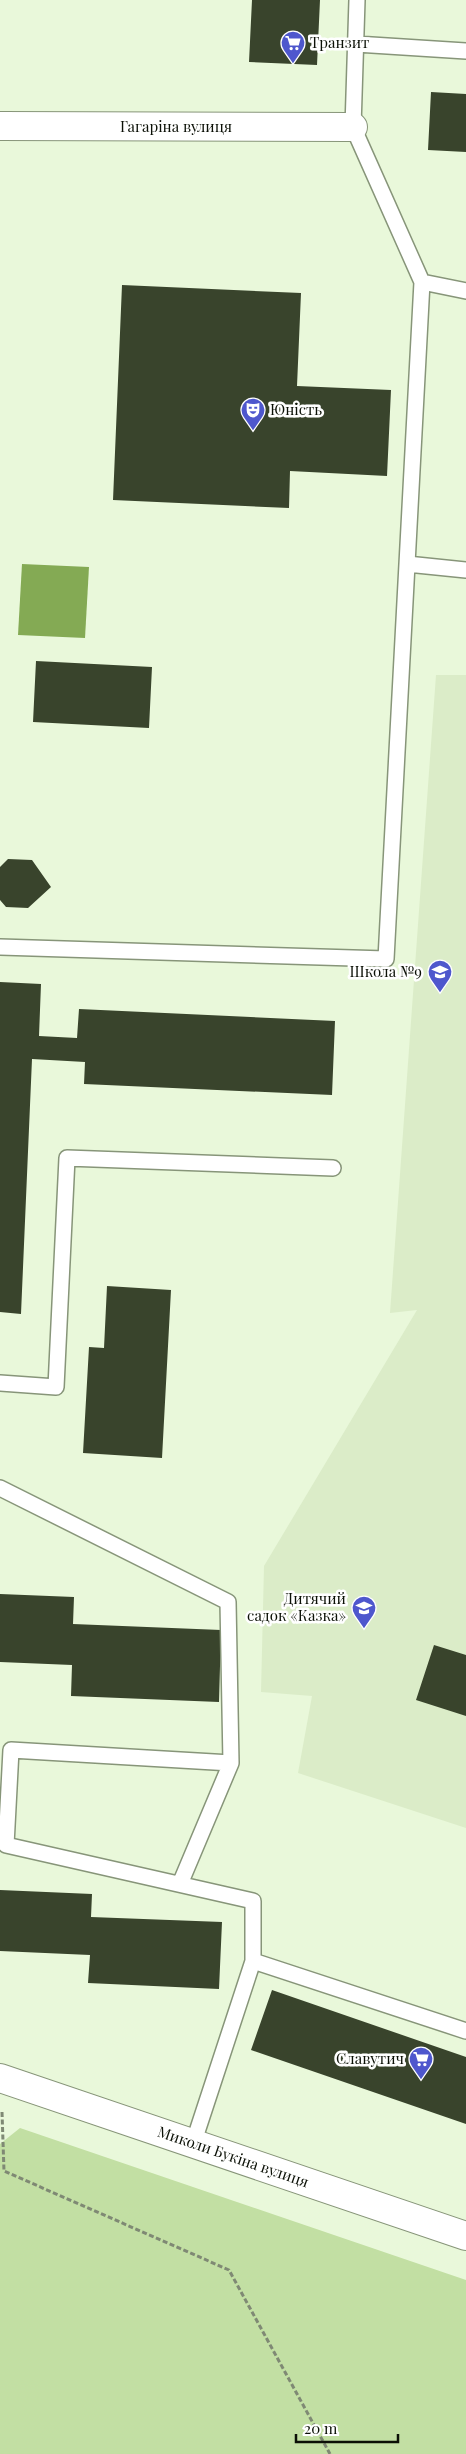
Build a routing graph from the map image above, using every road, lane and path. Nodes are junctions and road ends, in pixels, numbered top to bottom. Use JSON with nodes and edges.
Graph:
{"nodes":[{"id":1,"x":357,"y":0,"type":"edge"},
{"id":2,"x":356,"y":44,"type":"junction"},
{"id":3,"x":466,"y":51,"type":"edge"},
{"id":4,"x":0,"y":126,"type":"edge"},
{"id":5,"x":353,"y":127,"type":"junction"},
{"id":6,"x":422,"y":282,"type":"junction"},
{"id":7,"x":466,"y":291,"type":"edge"},
{"id":8,"x":407,"y":564,"type":"junction"},
{"id":9,"x":466,"y":570,"type":"edge"},
{"id":10,"x":0,"y":947,"type":"edge"},
{"id":11,"x":333,"y":1168,"type":"dead end"},
{"id":12,"x":0,"y":1382,"type":"edge"},
{"id":13,"x":0,"y":1488,"type":"edge"},
{"id":14,"x":231,"y":1763,"type":"junction"},
{"id":15,"x":180,"y":1884,"type":"junction"},
{"id":16,"x":253,"y":1961,"type":"junction"},
{"id":17,"x":466,"y":2031,"type":"edge"},
{"id":18,"x":0,"y":2078,"type":"edge"},
{"id":19,"x":193,"y":2144,"type":"junction"},
{"id":20,"x":466,"y":2236,"type":"edge"},
{"id":21,"x":330,"y":2454,"type":"edge"}],
"edges":[{"from":1,"to":2,"type":"lane"},
{"from":2,"to":3,"type":"lane"},
{"from":2,"to":5,"type":"lane"},
{"from":4,"to":5,"type":"street","name":"Гагаріна вулиця"},
{"from":5,"to":6,"type":"lane"},
{"from":6,"to":7,"type":"lane"},
{"from":6,"to":8,"type":"lane"},
{"from":8,"to":9,"type":"lane"},
{"from":8,"to":10,"type":"lane"},
{"from":11,"to":12,"type":"lane"},
{"from":13,"to":14,"type":"lane"},
{"from":14,"to":15,"type":"lane"},
{"from":14,"to":15,"type":"lane"},
{"from":15,"to":16,"type":"lane"},
{"from":16,"to":17,"type":"lane"},
{"from":16,"to":19,"type":"lane"},
{"from":18,"to":19,"type":"street","name":"Миколи Букіна вулиця"},
{"from":18,"to":21,"type":"path"},
{"from":19,"to":20,"type":"street","name":"Миколи Букіна вулиця"}]}
